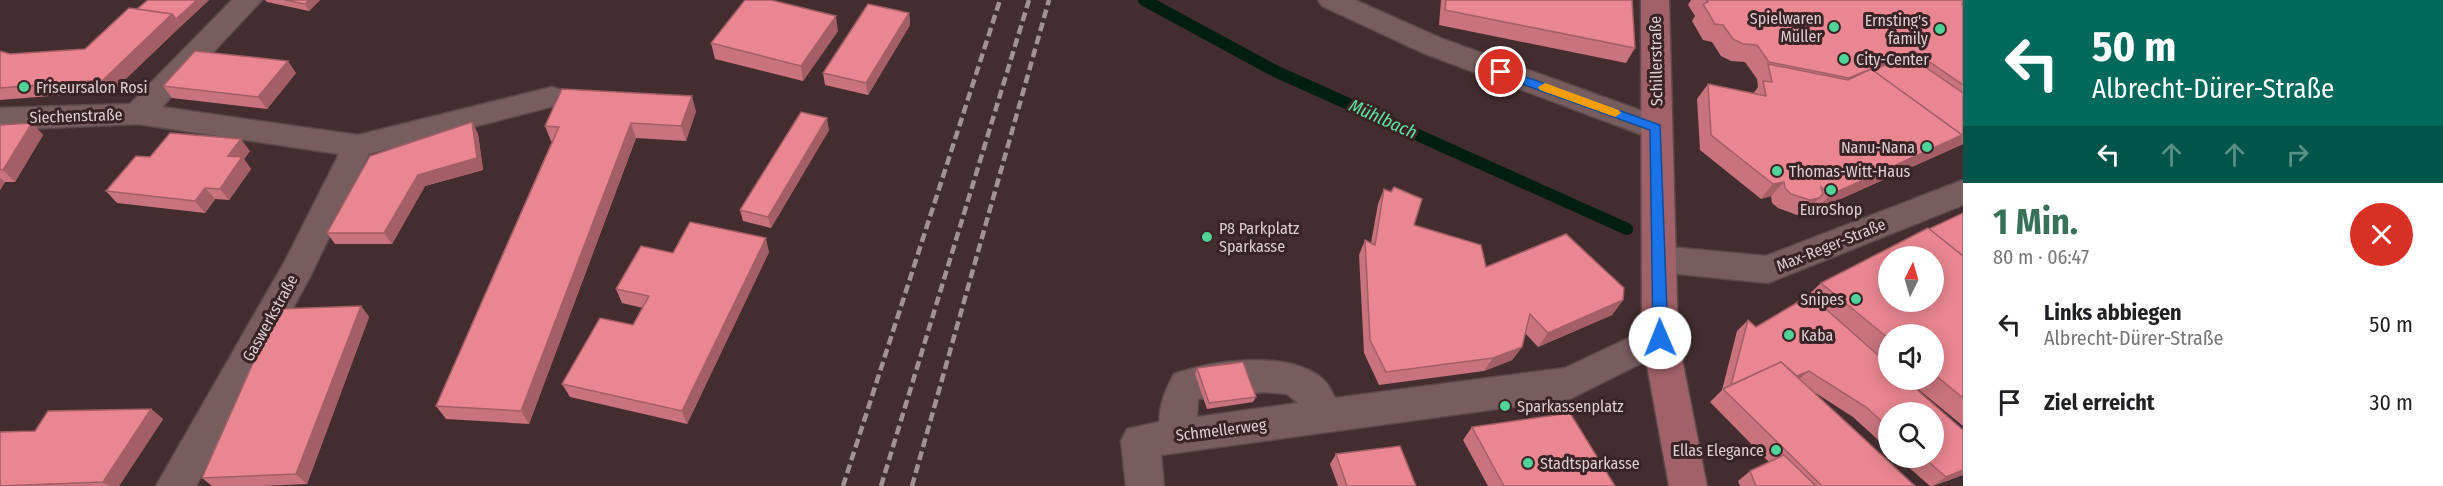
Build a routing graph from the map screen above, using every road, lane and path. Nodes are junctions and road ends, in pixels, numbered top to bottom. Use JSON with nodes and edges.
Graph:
{"nodes":[{"id":1,"x":248,"y":0,"type":"edge"},
{"id":2,"x":1332,"y":0,"type":"edge"},
{"id":3,"x":1654,"y":0,"type":"edge"},
{"id":4,"x":552,"y":97,"type":"dead end"},
{"id":5,"x":138,"y":114,"type":"junction"},
{"id":6,"x":0,"y":119,"type":"edge"},
{"id":7,"x":1656,"y":128,"type":"junction"},
{"id":8,"x":358,"y":146,"type":"junction"},
{"id":9,"x":1963,"y":192,"type":"edge"},
{"id":10,"x":1659,"y":259,"type":"junction"},
{"id":11,"x":1660,"y":338,"type":"junction"},
{"id":12,"x":1336,"y":416,"type":"junction"},
{"id":13,"x":1178,"y":436,"type":"junction"},
{"id":14,"x":175,"y":486,"type":"edge"},
{"id":15,"x":1145,"y":486,"type":"edge"},
{"id":16,"x":1688,"y":486,"type":"edge"}],
"edges":[{"from":1,"to":5,"type":"street","name":"Siechenstraße"},
{"from":2,"to":7,"type":"street"},
{"from":3,"to":7,"type":"main road","name":"Schillerstraße"},
{"from":4,"to":8,"type":"street"},
{"from":5,"to":6,"type":"street","name":"Siechenstraße"},
{"from":5,"to":8,"type":"street"},
{"from":7,"to":10,"type":"main road","name":"Schillerstraße"},
{"from":8,"to":14,"type":"street","name":"Gaswerkstraße"},
{"from":9,"to":10,"type":"street","name":"Max-Reger-Straße"},
{"from":10,"to":11,"type":"main road","name":"Schillerstraße"},
{"from":11,"to":12,"type":"street"},
{"from":11,"to":16,"type":"main road","name":"Schillerstraße"},
{"from":12,"to":13,"type":"street","name":"Schmellerweg"},
{"from":12,"to":13,"type":"street"},
{"from":13,"to":15,"type":"street","name":"Schmellerweg"}]}
